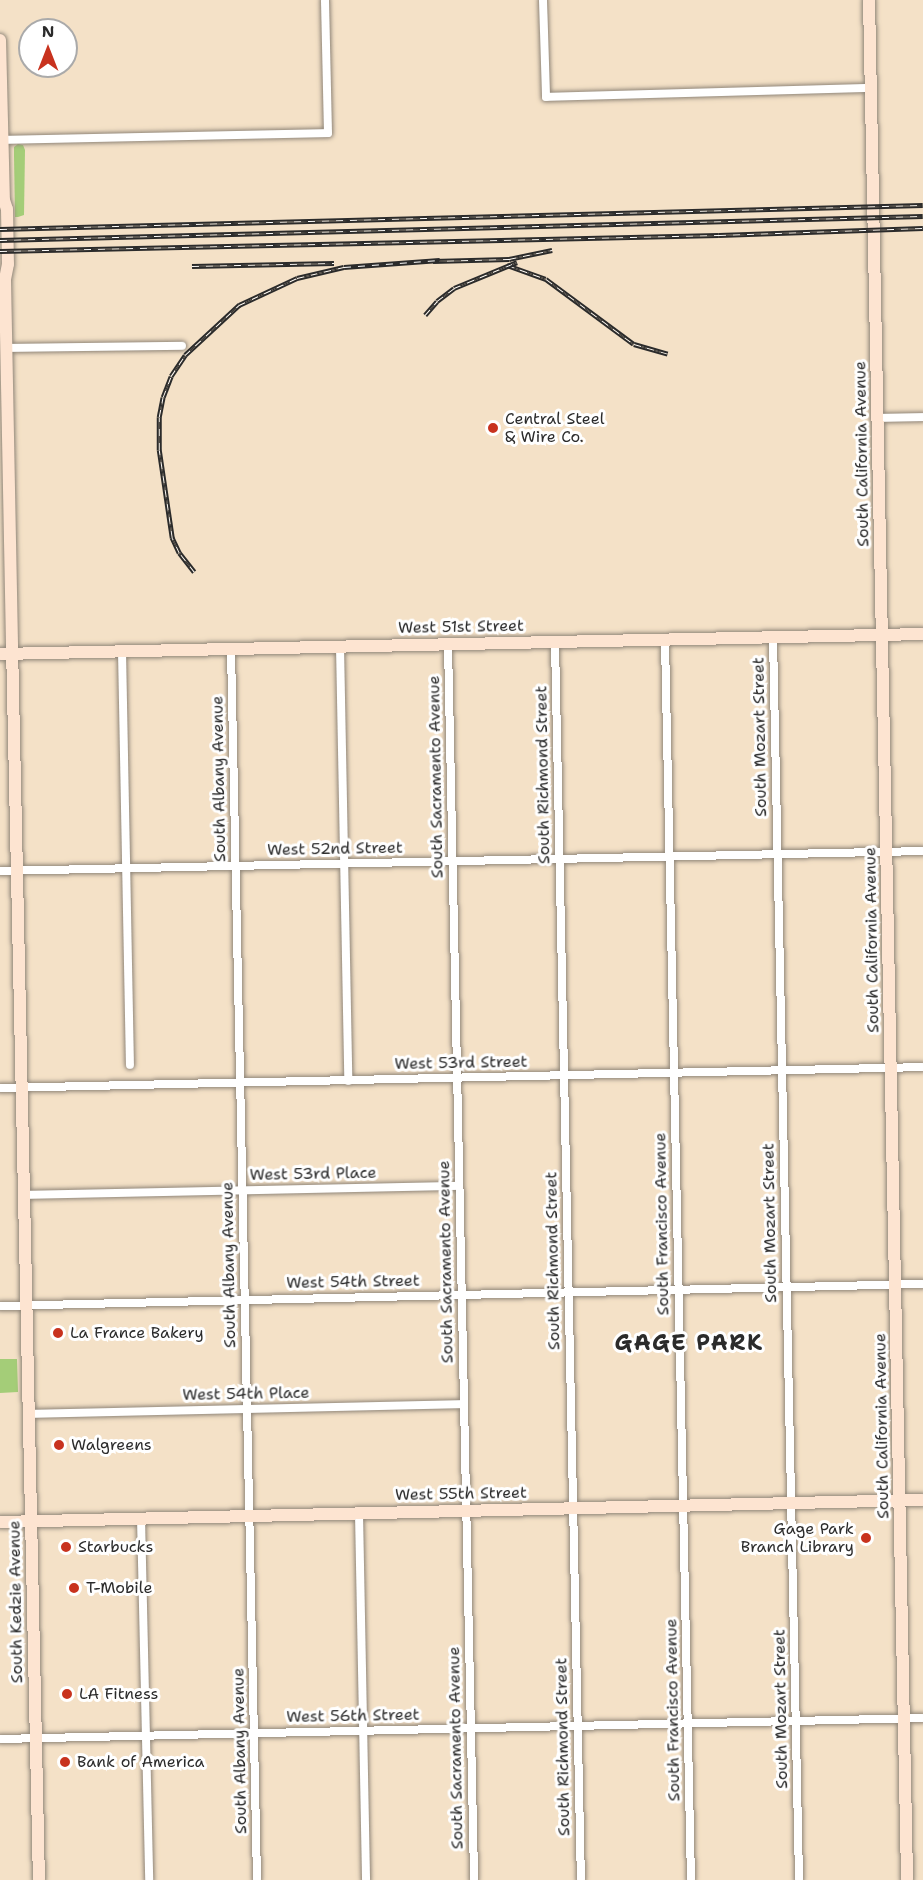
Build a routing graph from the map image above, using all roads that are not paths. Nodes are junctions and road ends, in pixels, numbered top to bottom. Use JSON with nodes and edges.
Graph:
{"nodes":[{"id":1,"x":325,"y":0,"type":"edge"},
{"id":2,"x":543,"y":0,"type":"edge"},
{"id":3,"x":869,"y":0,"type":"edge"},
{"id":4,"x":0,"y":40,"type":"edge"},
{"id":5,"x":0,"y":78,"type":"edge"},
{"id":6,"x":870,"y":88,"type":"junction"},
{"id":7,"x":2,"y":140,"type":"junction"},
{"id":8,"x":2,"y":204,"type":"edge"},
{"id":9,"x":0,"y":223,"type":"edge"},
{"id":10,"x":5,"y":280,"type":"junction"},
{"id":11,"x":182,"y":346,"type":"dead end"},
{"id":12,"x":6,"y":348,"type":"junction"},
{"id":13,"x":923,"y":417,"type":"edge"},
{"id":14,"x":878,"y":418,"type":"junction"},
{"id":15,"x":923,"y":634,"type":"edge"},
{"id":16,"x":882,"y":635,"type":"junction"},
{"id":17,"x":773,"y":637,"type":"junction"},
{"id":18,"x":665,"y":640,"type":"junction"},
{"id":19,"x":555,"y":642,"type":"junction"},
{"id":20,"x":448,"y":644,"type":"junction"},
{"id":21,"x":340,"y":646,"type":"junction"},
{"id":22,"x":231,"y":649,"type":"junction"},
{"id":23,"x":122,"y":651,"type":"junction"},
{"id":24,"x":6,"y":654,"type":"edge"},
{"id":25,"x":923,"y":851,"type":"edge"},
{"id":26,"x":887,"y":852,"type":"junction"},
{"id":27,"x":778,"y":854,"type":"junction"},
{"id":28,"x":669,"y":856,"type":"junction"},
{"id":29,"x":560,"y":859,"type":"junction"},
{"id":30,"x":452,"y":861,"type":"junction"},
{"id":31,"x":344,"y":864,"type":"junction"},
{"id":32,"x":236,"y":866,"type":"junction"},
{"id":33,"x":127,"y":869,"type":"junction"},
{"id":34,"x":17,"y":871,"type":"junction"},
{"id":35,"x":0,"y":872,"type":"edge"},
{"id":36,"x":130,"y":1065,"type":"dead end"},
{"id":37,"x":923,"y":1067,"type":"edge"},
{"id":38,"x":891,"y":1068,"type":"junction"},
{"id":39,"x":782,"y":1071,"type":"junction"},
{"id":40,"x":674,"y":1073,"type":"junction"},
{"id":41,"x":564,"y":1076,"type":"junction"},
{"id":42,"x":457,"y":1078,"type":"junction"},
{"id":43,"x":348,"y":1081,"type":"junction"},
{"id":44,"x":240,"y":1083,"type":"junction"},
{"id":45,"x":0,"y":1088,"type":"edge"},
{"id":46,"x":22,"y":1088,"type":"junction"},
{"id":47,"x":459,"y":1186,"type":"junction"},
{"id":48,"x":243,"y":1191,"type":"junction"},
{"id":49,"x":24,"y":1195,"type":"junction"},
{"id":50,"x":896,"y":1284,"type":"junction"},
{"id":51,"x":923,"y":1284,"type":"edge"},
{"id":52,"x":787,"y":1287,"type":"junction"},
{"id":53,"x":679,"y":1290,"type":"junction"},
{"id":54,"x":569,"y":1292,"type":"junction"},
{"id":55,"x":461,"y":1295,"type":"junction"},
{"id":56,"x":245,"y":1300,"type":"junction"},
{"id":57,"x":26,"y":1305,"type":"junction"},
{"id":58,"x":0,"y":1306,"type":"edge"},
{"id":59,"x":464,"y":1404,"type":"junction"},
{"id":60,"x":247,"y":1409,"type":"junction"},
{"id":61,"x":29,"y":1414,"type":"junction"},
{"id":62,"x":900,"y":1500,"type":"junction"},
{"id":63,"x":923,"y":1500,"type":"edge"},
{"id":64,"x":791,"y":1503,"type":"junction"},
{"id":65,"x":684,"y":1505,"type":"junction"},
{"id":66,"x":573,"y":1508,"type":"junction"},
{"id":67,"x":466,"y":1510,"type":"junction"},
{"id":68,"x":359,"y":1513,"type":"junction"},
{"id":69,"x":250,"y":1516,"type":"junction"},
{"id":70,"x":141,"y":1518,"type":"junction"},
{"id":71,"x":31,"y":1521,"type":"junction"},
{"id":72,"x":0,"y":1522,"type":"edge"},
{"id":73,"x":904,"y":1718,"type":"junction"},
{"id":74,"x":923,"y":1718,"type":"edge"},
{"id":75,"x":796,"y":1721,"type":"junction"},
{"id":76,"x":688,"y":1723,"type":"junction"},
{"id":77,"x":578,"y":1726,"type":"junction"},
{"id":78,"x":470,"y":1728,"type":"junction"},
{"id":79,"x":363,"y":1731,"type":"junction"},
{"id":80,"x":254,"y":1733,"type":"junction"},
{"id":81,"x":146,"y":1736,"type":"junction"},
{"id":82,"x":36,"y":1738,"type":"junction"},
{"id":83,"x":0,"y":1739,"type":"edge"},
{"id":84,"x":39,"y":1880,"type":"edge"},
{"id":85,"x":149,"y":1880,"type":"edge"},
{"id":86,"x":257,"y":1880,"type":"edge"},
{"id":87,"x":366,"y":1880,"type":"edge"},
{"id":88,"x":474,"y":1880,"type":"edge"},
{"id":89,"x":581,"y":1880,"type":"edge"},
{"id":90,"x":691,"y":1880,"type":"edge"},
{"id":91,"x":799,"y":1880,"type":"edge"},
{"id":92,"x":907,"y":1880,"type":"edge"}],
"edges":[{"from":1,"to":7,"type":"street"},
{"from":2,"to":6,"type":"street"},
{"from":3,"to":6,"type":"main road","name":"South California Avenue"},
{"from":4,"to":5,"type":"main road","name":"South Kedzie Avenue"},
{"from":5,"to":7,"type":"main road","name":"South Kedzie Avenue"},
{"from":6,"to":14,"type":"main road","name":"South California Avenue"},
{"from":7,"to":8,"type":"main road","name":"South Kedzie Avenue"},
{"from":8,"to":10,"type":"main road","name":"South Kedzie Avenue"},
{"from":9,"to":10,"type":"main road","name":"South Kedzie Avenue"},
{"from":10,"to":12,"type":"main road","name":"South Kedzie Avenue"},
{"from":11,"to":12,"type":"street"},
{"from":12,"to":24,"type":"main road","name":"South Kedzie Avenue"},
{"from":13,"to":14,"type":"street"},
{"from":14,"to":16,"type":"main road","name":"South California Avenue"},
{"from":15,"to":16,"type":"main road","name":"West 51st Street"},
{"from":16,"to":17,"type":"main road","name":"West 51st Street"},
{"from":16,"to":26,"type":"main road","name":"South California Avenue"},
{"from":17,"to":18,"type":"main road","name":"West 51st Street"},
{"from":17,"to":27,"type":"street","name":"South Mozart Street"},
{"from":18,"to":19,"type":"main road","name":"West 51st Street"},
{"from":18,"to":28,"type":"street","name":"South Francisco Avenue"},
{"from":19,"to":20,"type":"main road","name":"West 51st Street"},
{"from":19,"to":29,"type":"street","name":"South Richmond Street"},
{"from":20,"to":21,"type":"main road","name":"West 51st Street"},
{"from":20,"to":30,"type":"street","name":"South Sacramento Avenue"},
{"from":21,"to":22,"type":"main road","name":"West 51st Street"},
{"from":21,"to":31,"type":"street"},
{"from":22,"to":23,"type":"main road","name":"West 51st Street"},
{"from":22,"to":32,"type":"street","name":"South Albany Avenue"},
{"from":23,"to":24,"type":"main road","name":"West 51st Street"},
{"from":23,"to":33,"type":"street"},
{"from":24,"to":34,"type":"main road","name":"South Kedzie Avenue"},
{"from":25,"to":26,"type":"street","name":"West 52nd Street"},
{"from":26,"to":27,"type":"street","name":"West 52nd Street"},
{"from":26,"to":38,"type":"main road","name":"South California Avenue"},
{"from":27,"to":28,"type":"street","name":"West 52nd Street"},
{"from":27,"to":39,"type":"street","name":"South Mozart Street"},
{"from":28,"to":29,"type":"street","name":"West 52nd Street"},
{"from":28,"to":40,"type":"street","name":"South Francisco Avenue"},
{"from":29,"to":30,"type":"street","name":"West 52nd Street"},
{"from":29,"to":41,"type":"street","name":"South Richmond Street"},
{"from":30,"to":31,"type":"street","name":"West 52nd Street"},
{"from":30,"to":42,"type":"street","name":"South Sacramento Avenue"},
{"from":31,"to":32,"type":"street","name":"West 52nd Street"},
{"from":31,"to":43,"type":"street"},
{"from":32,"to":33,"type":"street","name":"West 52nd Street"},
{"from":32,"to":44,"type":"street","name":"South Albany Avenue"},
{"from":33,"to":34,"type":"street","name":"West 52nd Street"},
{"from":33,"to":36,"type":"street"},
{"from":34,"to":35,"type":"street","name":"West 52nd Street"},
{"from":34,"to":46,"type":"main road","name":"South Kedzie Avenue"},
{"from":37,"to":38,"type":"street","name":"West 53rd Street"},
{"from":38,"to":39,"type":"street","name":"West 53rd Street"},
{"from":38,"to":50,"type":"main road","name":"South California Avenue"},
{"from":39,"to":40,"type":"street","name":"West 53rd Street"},
{"from":39,"to":52,"type":"street","name":"South Mozart Street"},
{"from":40,"to":41,"type":"street","name":"West 53rd Street"},
{"from":40,"to":53,"type":"street","name":"South Francisco Avenue"},
{"from":41,"to":42,"type":"street","name":"West 53rd Street"},
{"from":41,"to":54,"type":"street","name":"South Richmond Street"},
{"from":42,"to":43,"type":"street","name":"West 53rd Street"},
{"from":42,"to":47,"type":"street","name":"South Sacramento Avenue"},
{"from":43,"to":44,"type":"street","name":"West 53rd Street"},
{"from":44,"to":46,"type":"street","name":"West 53rd Street"},
{"from":44,"to":48,"type":"street","name":"South Albany Avenue"},
{"from":45,"to":46,"type":"street","name":"West 53rd Street"},
{"from":46,"to":49,"type":"main road","name":"South Kedzie Avenue"},
{"from":47,"to":48,"type":"street","name":"West 53rd Place"},
{"from":47,"to":55,"type":"street","name":"South Sacramento Avenue"},
{"from":48,"to":49,"type":"street","name":"West 53rd Place"},
{"from":48,"to":56,"type":"street","name":"South Albany Avenue"},
{"from":49,"to":57,"type":"main road","name":"South Kedzie Avenue"},
{"from":50,"to":51,"type":"street","name":"West 54th Street"},
{"from":50,"to":52,"type":"street","name":"West 54th Street"},
{"from":50,"to":62,"type":"main road","name":"South California Avenue"},
{"from":52,"to":53,"type":"street","name":"West 54th Street"},
{"from":52,"to":64,"type":"street","name":"South Mozart Street"},
{"from":53,"to":54,"type":"street","name":"West 54th Street"},
{"from":53,"to":65,"type":"street","name":"South Francisco Avenue"},
{"from":54,"to":55,"type":"street","name":"West 54th Street"},
{"from":54,"to":66,"type":"street","name":"South Richmond Street"},
{"from":55,"to":56,"type":"street","name":"West 54th Street"},
{"from":55,"to":59,"type":"street","name":"South Sacramento Avenue"},
{"from":56,"to":57,"type":"street","name":"West 54th Street"},
{"from":56,"to":60,"type":"street","name":"South Albany Avenue"},
{"from":57,"to":58,"type":"street","name":"West 54th Street"},
{"from":57,"to":61,"type":"main road","name":"South Kedzie Avenue"},
{"from":59,"to":60,"type":"street","name":"West 54th Place"},
{"from":59,"to":67,"type":"street","name":"South Sacramento Avenue"},
{"from":60,"to":61,"type":"street","name":"West 54th Place"},
{"from":60,"to":69,"type":"street","name":"South Albany Avenue"},
{"from":61,"to":71,"type":"main road","name":"South Kedzie Avenue"},
{"from":62,"to":63,"type":"main road","name":"West 55th Street"},
{"from":62,"to":64,"type":"main road","name":"West 55th Street"},
{"from":62,"to":73,"type":"main road","name":"South California Avenue"},
{"from":64,"to":65,"type":"main road","name":"West 55th Street"},
{"from":64,"to":75,"type":"street","name":"South Mozart Street"},
{"from":65,"to":66,"type":"main road","name":"West 55th Street"},
{"from":65,"to":76,"type":"street","name":"South Francisco Avenue"},
{"from":66,"to":67,"type":"main road","name":"West 55th Street"},
{"from":66,"to":77,"type":"street","name":"South Richmond Street"},
{"from":67,"to":68,"type":"main road","name":"West 55th Street"},
{"from":67,"to":78,"type":"street","name":"South Sacramento Avenue"},
{"from":68,"to":69,"type":"main road","name":"West 55th Street"},
{"from":68,"to":79,"type":"street"},
{"from":69,"to":70,"type":"main road","name":"West 55th Street"},
{"from":69,"to":80,"type":"street","name":"South Albany Avenue"},
{"from":70,"to":71,"type":"main road","name":"West 55th Street"},
{"from":70,"to":81,"type":"street"},
{"from":71,"to":72,"type":"main road","name":"West 55th Street"},
{"from":71,"to":82,"type":"main road","name":"South Kedzie Avenue"},
{"from":73,"to":74,"type":"street","name":"West 56th Street"},
{"from":73,"to":75,"type":"street","name":"West 56th Street"},
{"from":73,"to":92,"type":"main road","name":"South California Avenue"},
{"from":75,"to":76,"type":"street","name":"West 56th Street"},
{"from":75,"to":91,"type":"street","name":"South Mozart Street"},
{"from":76,"to":77,"type":"street","name":"West 56th Street"},
{"from":76,"to":90,"type":"street","name":"South Francisco Avenue"},
{"from":77,"to":78,"type":"street","name":"West 56th Street"},
{"from":77,"to":89,"type":"street","name":"South Richmond Street"},
{"from":78,"to":79,"type":"street","name":"West 56th Street"},
{"from":78,"to":88,"type":"street","name":"South Sacramento Avenue"},
{"from":79,"to":80,"type":"street","name":"West 56th Street"},
{"from":79,"to":87,"type":"street"},
{"from":80,"to":81,"type":"street","name":"West 56th Street"},
{"from":80,"to":86,"type":"street","name":"South Albany Avenue"},
{"from":81,"to":82,"type":"street","name":"West 56th Street"},
{"from":81,"to":85,"type":"street"},
{"from":82,"to":83,"type":"street","name":"West 56th Street"},
{"from":82,"to":84,"type":"main road","name":"South Kedzie Avenue"}]}
